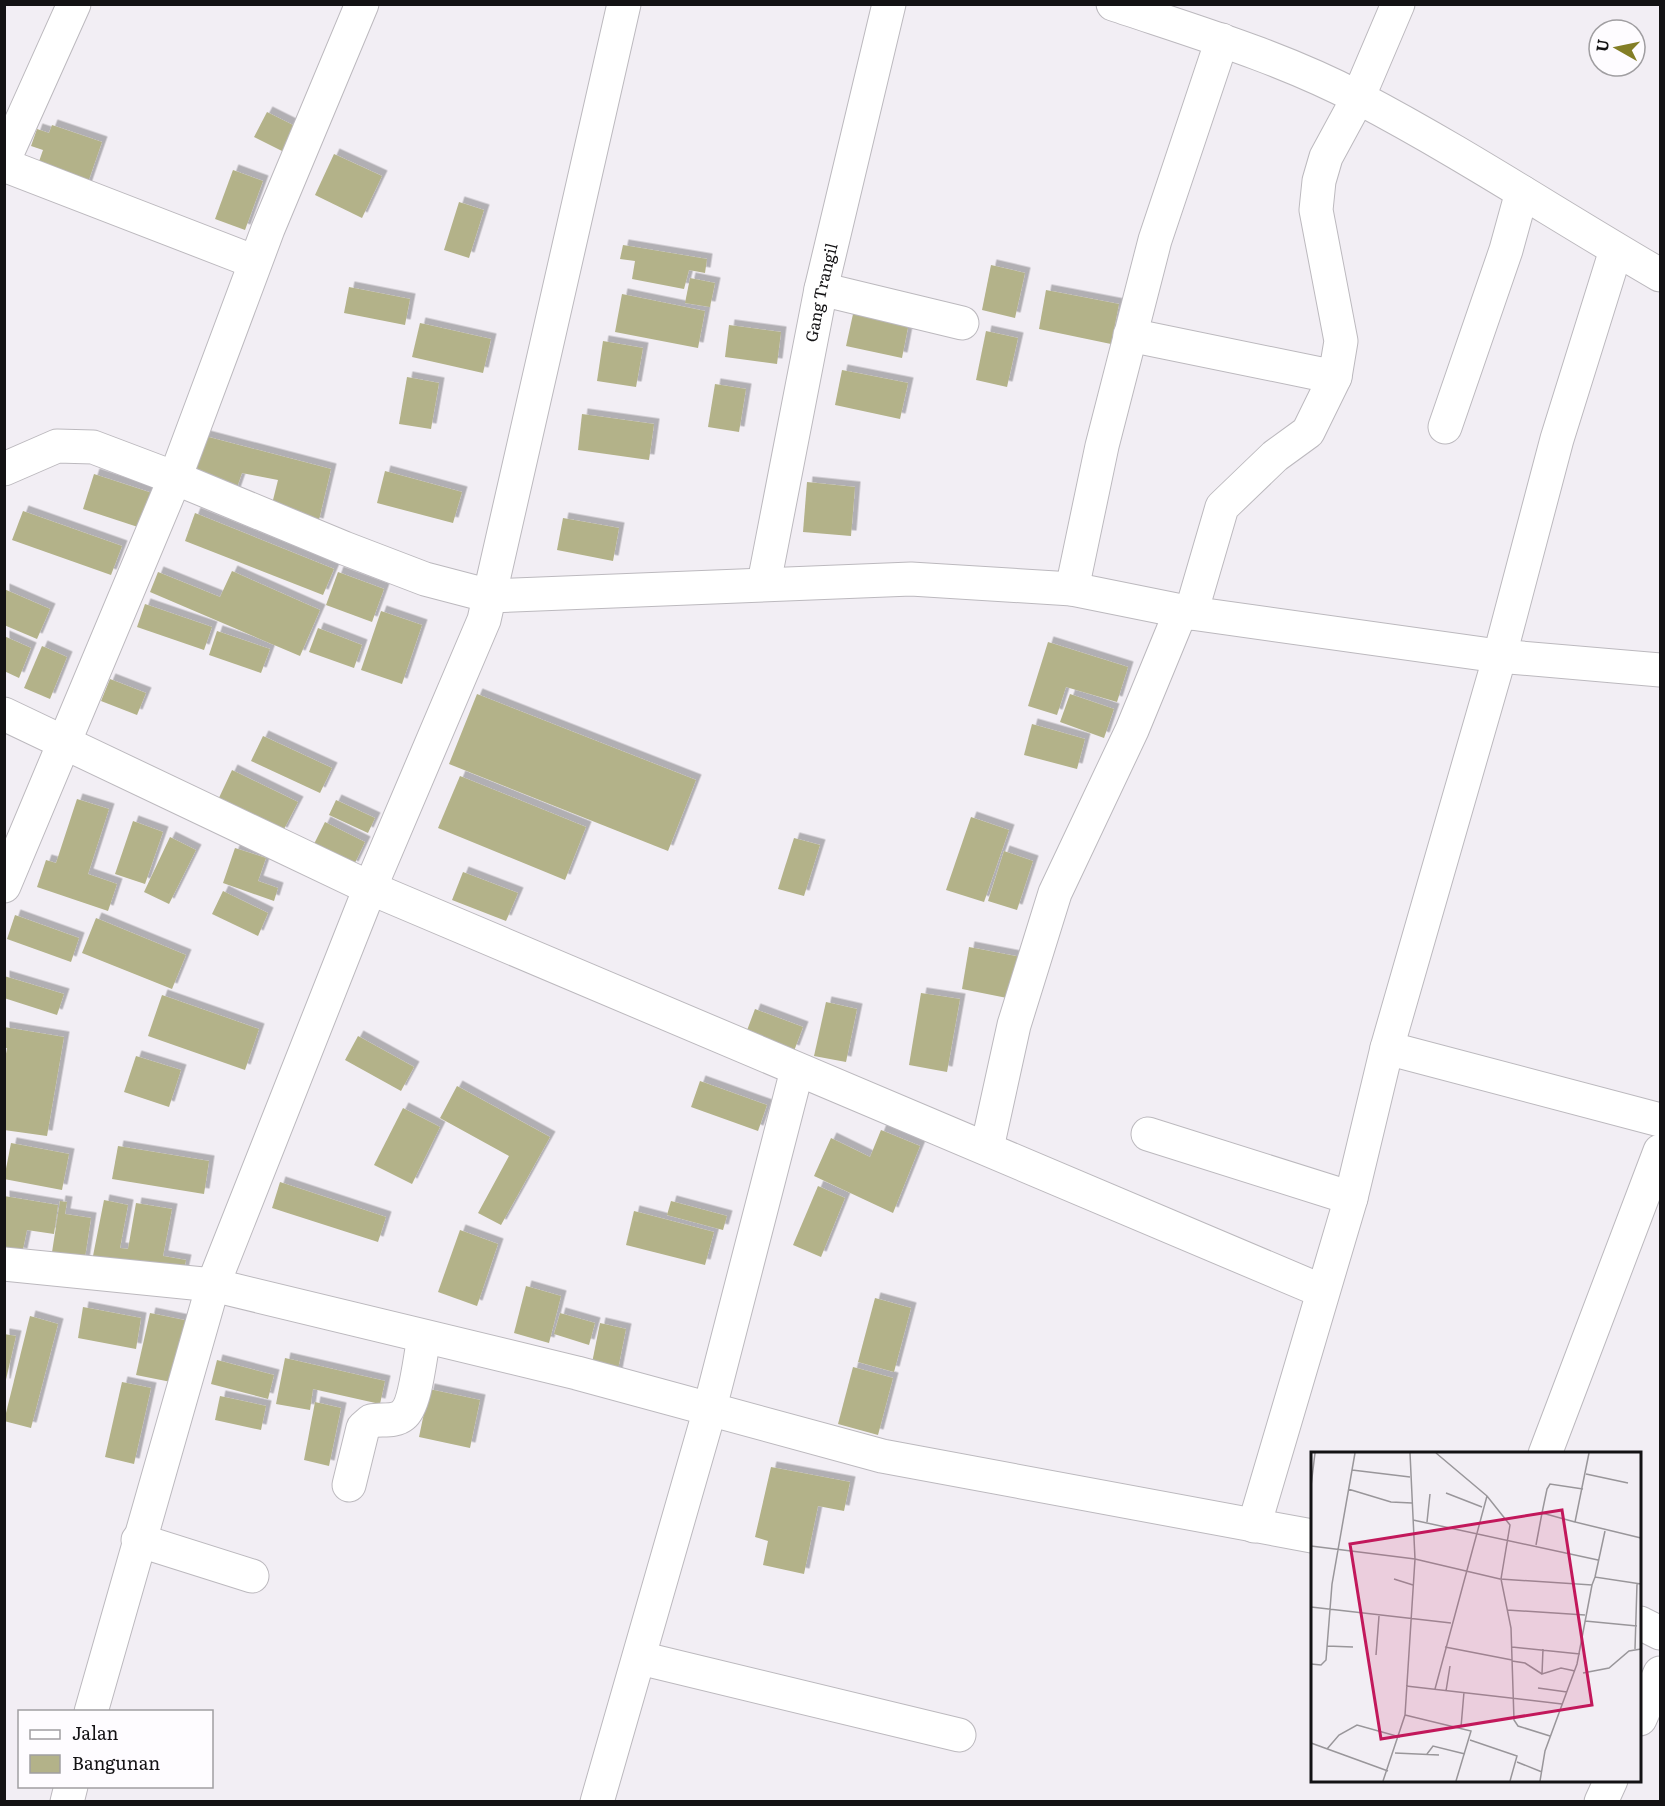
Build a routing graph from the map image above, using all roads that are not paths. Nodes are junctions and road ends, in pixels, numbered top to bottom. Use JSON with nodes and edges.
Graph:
{"nodes":[{"id":1,"x":74,"y":4,"type":"edge"},
{"id":2,"x":362,"y":4,"type":"edge"},
{"id":3,"x":624,"y":4,"type":"edge"},
{"id":4,"x":889,"y":4,"type":"edge"},
{"id":5,"x":1113,"y":4,"type":"edge"},
{"id":6,"x":1389,"y":14,"type":"edge"},
{"id":7,"x":1222,"y":40,"type":"junction"},
{"id":8,"x":1358,"y":98,"type":"junction"},
{"id":9,"x":4,"y":160,"type":"edge"},
{"id":10,"x":4,"y":165,"type":"edge"},
{"id":11,"x":1522,"y":192,"type":"junction"},
{"id":12,"x":1617,"y":250,"type":"junction"},
{"id":13,"x":255,"y":262,"type":"junction"},
{"id":14,"x":1660,"y":275,"type":"edge"},
{"id":15,"x":821,"y":289,"type":"junction"},
{"id":16,"x":962,"y":323,"type":"dead end"},
{"id":17,"x":1130,"y":334,"type":"junction"},
{"id":18,"x":1335,"y":377,"type":"junction"},
{"id":19,"x":1445,"y":427,"type":"dead end"},
{"id":20,"x":4,"y":469,"type":"edge"},
{"id":21,"x":176,"y":478,"type":"junction"},
{"id":22,"x":764,"y":583,"type":"junction"},
{"id":23,"x":1072,"y":589,"type":"junction"},
{"id":24,"x":487,"y":607,"type":"junction"},
{"id":25,"x":1178,"y":623,"type":"junction"},
{"id":26,"x":1498,"y":656,"type":"junction"},
{"id":27,"x":1660,"y":670,"type":"edge"},
{"id":28,"x":4,"y":714,"type":"edge"},
{"id":29,"x":65,"y":741,"type":"junction"},
{"id":30,"x":4,"y":886,"type":"edge"},
{"id":31,"x":370,"y":888,"type":"junction"},
{"id":32,"x":1387,"y":1048,"type":"junction"},
{"id":33,"x":797,"y":1070,"type":"junction"},
{"id":34,"x":1660,"y":1120,"type":"edge"},
{"id":35,"x":1148,"y":1134,"type":"dead end"},
{"id":36,"x":987,"y":1148,"type":"junction"},
{"id":37,"x":1660,"y":1151,"type":"edge"},
{"id":38,"x":1351,"y":1198,"type":"junction"},
{"id":39,"x":4,"y":1264,"type":"edge"},
{"id":40,"x":213,"y":1285,"type":"junction"},
{"id":41,"x":1322,"y":1291,"type":"junction"},
{"id":42,"x":424,"y":1338,"type":"junction"},
{"id":43,"x":710,"y":1410,"type":"junction"},
{"id":44,"x":1546,"y":1452,"type":"edge"},
{"id":45,"x":349,"y":1485,"type":"dead end"},
{"id":46,"x":1254,"y":1526,"type":"junction"},
{"id":47,"x":1311,"y":1536,"type":"edge"},
{"id":48,"x":138,"y":1540,"type":"junction"},
{"id":49,"x":252,"y":1576,"type":"dead end"},
{"id":50,"x":1641,"y":1624,"type":"edge"},
{"id":51,"x":1660,"y":1633,"type":"edge"},
{"id":52,"x":640,"y":1658,"type":"junction"},
{"id":53,"x":1660,"y":1673,"type":"edge"},
{"id":54,"x":92,"y":1710,"type":"edge"},
{"id":55,"x":1641,"y":1717,"type":"edge"},
{"id":56,"x":959,"y":1735,"type":"dead end"},
{"id":57,"x":1610,"y":1782,"type":"edge"},
{"id":58,"x":597,"y":1802,"type":"edge"},
{"id":59,"x":1601,"y":1802,"type":"edge"}],
"edges":[{"from":1,"to":9,"type":"street"},
{"from":2,"to":13,"type":"street"},
{"from":3,"to":24,"type":"street"},
{"from":4,"to":15,"type":"street","name":"Gang Trangil"},
{"from":5,"to":7,"type":"street"},
{"from":6,"to":8,"type":"street"},
{"from":7,"to":8,"type":"street"},
{"from":7,"to":17,"type":"street"},
{"from":8,"to":11,"type":"street"},
{"from":8,"to":18,"type":"street"},
{"from":10,"to":13,"type":"street"},
{"from":11,"to":12,"type":"street"},
{"from":11,"to":19,"type":"street"},
{"from":12,"to":14,"type":"street"},
{"from":12,"to":26,"type":"street"},
{"from":13,"to":21,"type":"street"},
{"from":15,"to":16,"type":"street"},
{"from":15,"to":22,"type":"street","name":"Gang Trangil"},
{"from":17,"to":18,"type":"street"},
{"from":17,"to":23,"type":"street"},
{"from":18,"to":25,"type":"street"},
{"from":20,"to":21,"type":"street"},
{"from":21,"to":24,"type":"street"},
{"from":21,"to":29,"type":"street"},
{"from":22,"to":23,"type":"street"},
{"from":22,"to":24,"type":"street"},
{"from":23,"to":25,"type":"street"},
{"from":24,"to":31,"type":"street"},
{"from":25,"to":26,"type":"street"},
{"from":25,"to":36,"type":"street"},
{"from":26,"to":27,"type":"street"},
{"from":26,"to":32,"type":"street"},
{"from":28,"to":29,"type":"street"},
{"from":29,"to":30,"type":"street"},
{"from":29,"to":31,"type":"street"},
{"from":31,"to":33,"type":"street"},
{"from":31,"to":40,"type":"street"},
{"from":32,"to":34,"type":"street"},
{"from":32,"to":38,"type":"street"},
{"from":33,"to":36,"type":"street"},
{"from":33,"to":43,"type":"street"},
{"from":35,"to":38,"type":"street"},
{"from":36,"to":41,"type":"street"},
{"from":37,"to":44,"type":"street"},
{"from":38,"to":41,"type":"street"},
{"from":39,"to":40,"type":"street"},
{"from":40,"to":42,"type":"street"},
{"from":40,"to":48,"type":"street"},
{"from":41,"to":46,"type":"street"},
{"from":42,"to":43,"type":"street"},
{"from":42,"to":45,"type":"street"},
{"from":43,"to":46,"type":"street"},
{"from":43,"to":52,"type":"street"},
{"from":46,"to":47,"type":"street"},
{"from":48,"to":49,"type":"street"},
{"from":48,"to":54,"type":"street"},
{"from":50,"to":51,"type":"street"},
{"from":52,"to":56,"type":"street"},
{"from":52,"to":58,"type":"street"},
{"from":53,"to":55,"type":"street"},
{"from":57,"to":59,"type":"street"}]}
